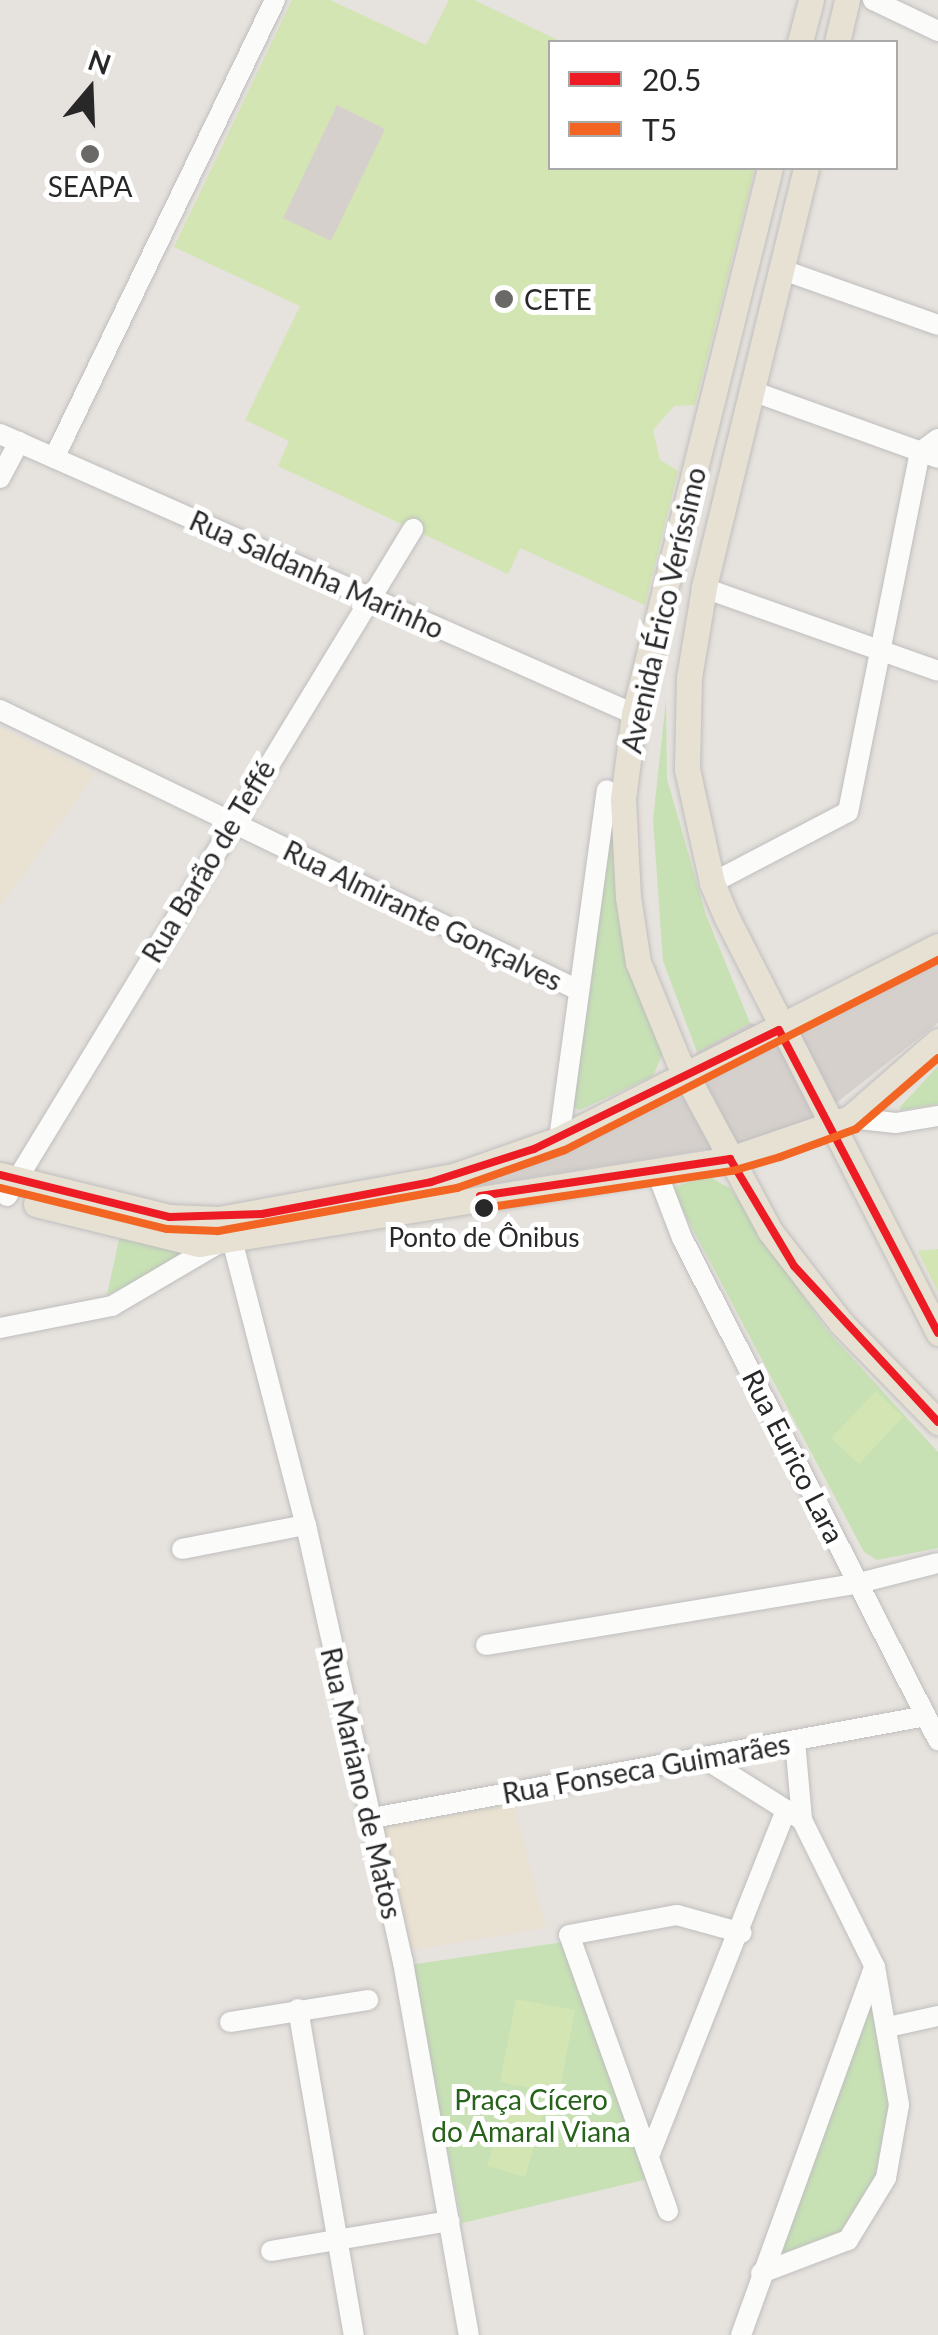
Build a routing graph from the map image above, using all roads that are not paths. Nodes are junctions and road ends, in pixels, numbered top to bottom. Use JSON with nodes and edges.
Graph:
{"nodes":[{"id":1,"x":275,"y":0,"type":"edge"},
{"id":2,"x":810,"y":0,"type":"edge"},
{"id":3,"x":848,"y":0,"type":"edge"},
{"id":4,"x":873,"y":0,"type":"edge"},
{"id":5,"x":938,"y":31,"type":"edge"},
{"id":6,"x":800,"y":40,"type":"edge"},
{"id":7,"x":838,"y":40,"type":"edge"},
{"id":8,"x":770,"y":170,"type":"edge"},
{"id":9,"x":805,"y":170,"type":"edge"},
{"id":10,"x":780,"y":270,"type":"junction"},
{"id":11,"x":938,"y":325,"type":"edge"},
{"id":12,"x":752,"y":392,"type":"junction"},
{"id":13,"x":9,"y":438,"type":"edge"},
{"id":14,"x":938,"y":439,"type":"edge"},
{"id":15,"x":929,"y":455,"type":"edge"},
{"id":16,"x":54,"y":458,"type":"junction"},
{"id":17,"x":0,"y":478,"type":"edge"},
{"id":18,"x":413,"y":529,"type":"dead end"},
{"id":19,"x":704,"y":588,"type":"junction"},
{"id":20,"x":370,"y":598,"type":"junction"},
{"id":21,"x":878,"y":648,"type":"junction"},
{"id":22,"x":938,"y":671,"type":"edge"},
{"id":23,"x":0,"y":710,"type":"edge"},
{"id":24,"x":634,"y":714,"type":"junction"},
{"id":25,"x":612,"y":798,"type":"junction"},
{"id":26,"x":231,"y":822,"type":"junction"},
{"id":27,"x":712,"y":884,"type":"junction"},
{"id":28,"x":938,"y":946,"type":"edge"},
{"id":29,"x":576,"y":989,"type":"junction"},
{"id":30,"x":779,"y":1030,"type":"junction"},
{"id":31,"x":938,"y":1042,"type":"edge"},
{"id":32,"x":689,"y":1074,"type":"junction"},
{"id":33,"x":938,"y":1116,"type":"edge"},
{"id":34,"x":840,"y":1122,"type":"junction"},
{"id":35,"x":559,"y":1139,"type":"junction"},
{"id":36,"x":730,"y":1160,"type":"junction"},
{"id":37,"x":656,"y":1170,"type":"junction"},
{"id":38,"x":6,"y":1187,"type":"edge"},
{"id":39,"x":262,"y":1214,"type":"junction"},
{"id":40,"x":232,"y":1236,"type":"junction"},
{"id":41,"x":0,"y":1328,"type":"edge"},
{"id":42,"x":938,"y":1333,"type":"edge"},
{"id":43,"x":938,"y":1422,"type":"edge"},
{"id":44,"x":306,"y":1526,"type":"junction"},
{"id":45,"x":182,"y":1549,"type":"dead end"},
{"id":46,"x":938,"y":1562,"type":"edge"},
{"id":47,"x":858,"y":1583,"type":"junction"},
{"id":48,"x":486,"y":1646,"type":"dead end"},
{"id":49,"x":926,"y":1716,"type":"junction"},
{"id":50,"x":938,"y":1740,"type":"edge"},
{"id":51,"x":795,"y":1741,"type":"junction"},
{"id":52,"x":702,"y":1757,"type":"junction"},
{"id":53,"x":794,"y":1815,"type":"junction"},
{"id":54,"x":367,"y":1818,"type":"junction"},
{"id":55,"x":742,"y":1933,"type":"junction"},
{"id":56,"x":874,"y":1966,"type":"junction"},
{"id":57,"x":368,"y":2000,"type":"dead end"},
{"id":58,"x":298,"y":2009,"type":"junction"},
{"id":59,"x":938,"y":2016,"type":"edge"},
{"id":60,"x":230,"y":2022,"type":"dead end"},
{"id":61,"x":888,"y":2027,"type":"junction"},
{"id":62,"x":649,"y":2156,"type":"junction"},
{"id":63,"x":668,"y":2211,"type":"dead end"},
{"id":64,"x":450,"y":2221,"type":"junction"},
{"id":65,"x":340,"y":2238,"type":"junction"},
{"id":66,"x":271,"y":2252,"type":"dead end"},
{"id":67,"x":761,"y":2273,"type":"junction"},
{"id":68,"x":354,"y":2335,"type":"edge"},
{"id":69,"x":469,"y":2335,"type":"edge"},
{"id":70,"x":741,"y":2335,"type":"edge"}],
"edges":[{"from":1,"to":16,"type":"street"},
{"from":2,"to":6,"type":"main road"},
{"from":3,"to":7,"type":"main road"},
{"from":4,"to":5,"type":"street"},
{"from":8,"to":24,"type":"main road","name":"Avenida Érico Veríssimo"},
{"from":9,"to":10,"type":"main road","name":"Avenida Érico Veríssimo"},
{"from":10,"to":11,"type":"street"},
{"from":10,"to":12,"type":"main road","name":"Avenida Érico Veríssimo"},
{"from":12,"to":15,"type":"street"},
{"from":12,"to":19,"type":"main road","name":"Avenida Érico Veríssimo"},
{"from":13,"to":16,"type":"street","name":"Rua Saldanha Marinho"},
{"from":13,"to":17,"type":"street"},
{"from":14,"to":15,"type":"street"},
{"from":15,"to":21,"type":"street"},
{"from":16,"to":20,"type":"street","name":"Rua Saldanha Marinho"},
{"from":18,"to":20,"type":"street","name":"Rua Barão de Teffé"},
{"from":19,"to":21,"type":"street"},
{"from":19,"to":27,"type":"main road","name":"Avenida Érico Veríssimo"},
{"from":20,"to":24,"type":"street","name":"Rua Saldanha Marinho"},
{"from":20,"to":26,"type":"street","name":"Rua Barão de Teffé"},
{"from":21,"to":22,"type":"street"},
{"from":21,"to":27,"type":"street"},
{"from":23,"to":26,"type":"street","name":"Rua Almirante Gonçalves"},
{"from":24,"to":25,"type":"main road","name":"Avenida Érico Veríssimo"},
{"from":25,"to":29,"type":"street"},
{"from":25,"to":32,"type":"main road","name":"Avenida Érico Veríssimo"},
{"from":26,"to":29,"type":"street","name":"Rua Almirante Gonçalves"},
{"from":26,"to":38,"type":"street","name":"Rua Barão de Teffé"},
{"from":27,"to":30,"type":"main road","name":"Avenida Érico Veríssimo"},
{"from":28,"to":30,"type":"main road"},
{"from":29,"to":35,"type":"street"},
{"from":30,"to":32,"type":"main road"},
{"from":30,"to":34,"type":"main road","name":"Avenida Érico Veríssimo"},
{"from":31,"to":34,"type":"main road"},
{"from":32,"to":35,"type":"main road"},
{"from":32,"to":36,"type":"main road","name":"Avenida Érico Veríssimo"},
{"from":33,"to":34,"type":"street"},
{"from":34,"to":36,"type":"main road"},
{"from":34,"to":42,"type":"main road","name":"Avenida Érico Veríssimo"},
{"from":35,"to":39,"type":"main road"},
{"from":36,"to":37,"type":"main road"},
{"from":36,"to":43,"type":"main road","name":"Avenida Érico Veríssimo"},
{"from":37,"to":40,"type":"main road"},
{"from":37,"to":47,"type":"street","name":"Rua Eurico Lara"},
{"from":38,"to":39,"type":"main road"},
{"from":38,"to":40,"type":"main road"},
{"from":39,"to":40,"type":"street"},
{"from":40,"to":41,"type":"street"},
{"from":40,"to":44,"type":"street","name":"Rua Mariano de Matos"},
{"from":44,"to":45,"type":"street"},
{"from":44,"to":54,"type":"street","name":"Rua Mariano de Matos"},
{"from":46,"to":47,"type":"street"},
{"from":47,"to":48,"type":"street"},
{"from":47,"to":49,"type":"street","name":"Rua Eurico Lara"},
{"from":49,"to":50,"type":"street","name":"Rua Eurico Lara"},
{"from":49,"to":51,"type":"street","name":"Rua Fonseca Guimarães"},
{"from":51,"to":52,"type":"street","name":"Rua Fonseca Guimarães"},
{"from":51,"to":53,"type":"street"},
{"from":52,"to":53,"type":"street"},
{"from":52,"to":54,"type":"street","name":"Rua Fonseca Guimarães"},
{"from":53,"to":55,"type":"street"},
{"from":53,"to":56,"type":"street"},
{"from":54,"to":64,"type":"street","name":"Rua Mariano de Matos"},
{"from":55,"to":62,"type":"street"},
{"from":55,"to":62,"type":"street"},
{"from":56,"to":61,"type":"street"},
{"from":56,"to":67,"type":"street"},
{"from":57,"to":58,"type":"street"},
{"from":58,"to":60,"type":"street"},
{"from":58,"to":65,"type":"street"},
{"from":59,"to":61,"type":"street"},
{"from":61,"to":67,"type":"street"},
{"from":62,"to":63,"type":"street"},
{"from":64,"to":65,"type":"street"},
{"from":64,"to":69,"type":"street","name":"Rua Mariano de Matos"},
{"from":65,"to":66,"type":"street"},
{"from":65,"to":68,"type":"street"},
{"from":67,"to":70,"type":"street"}]}
